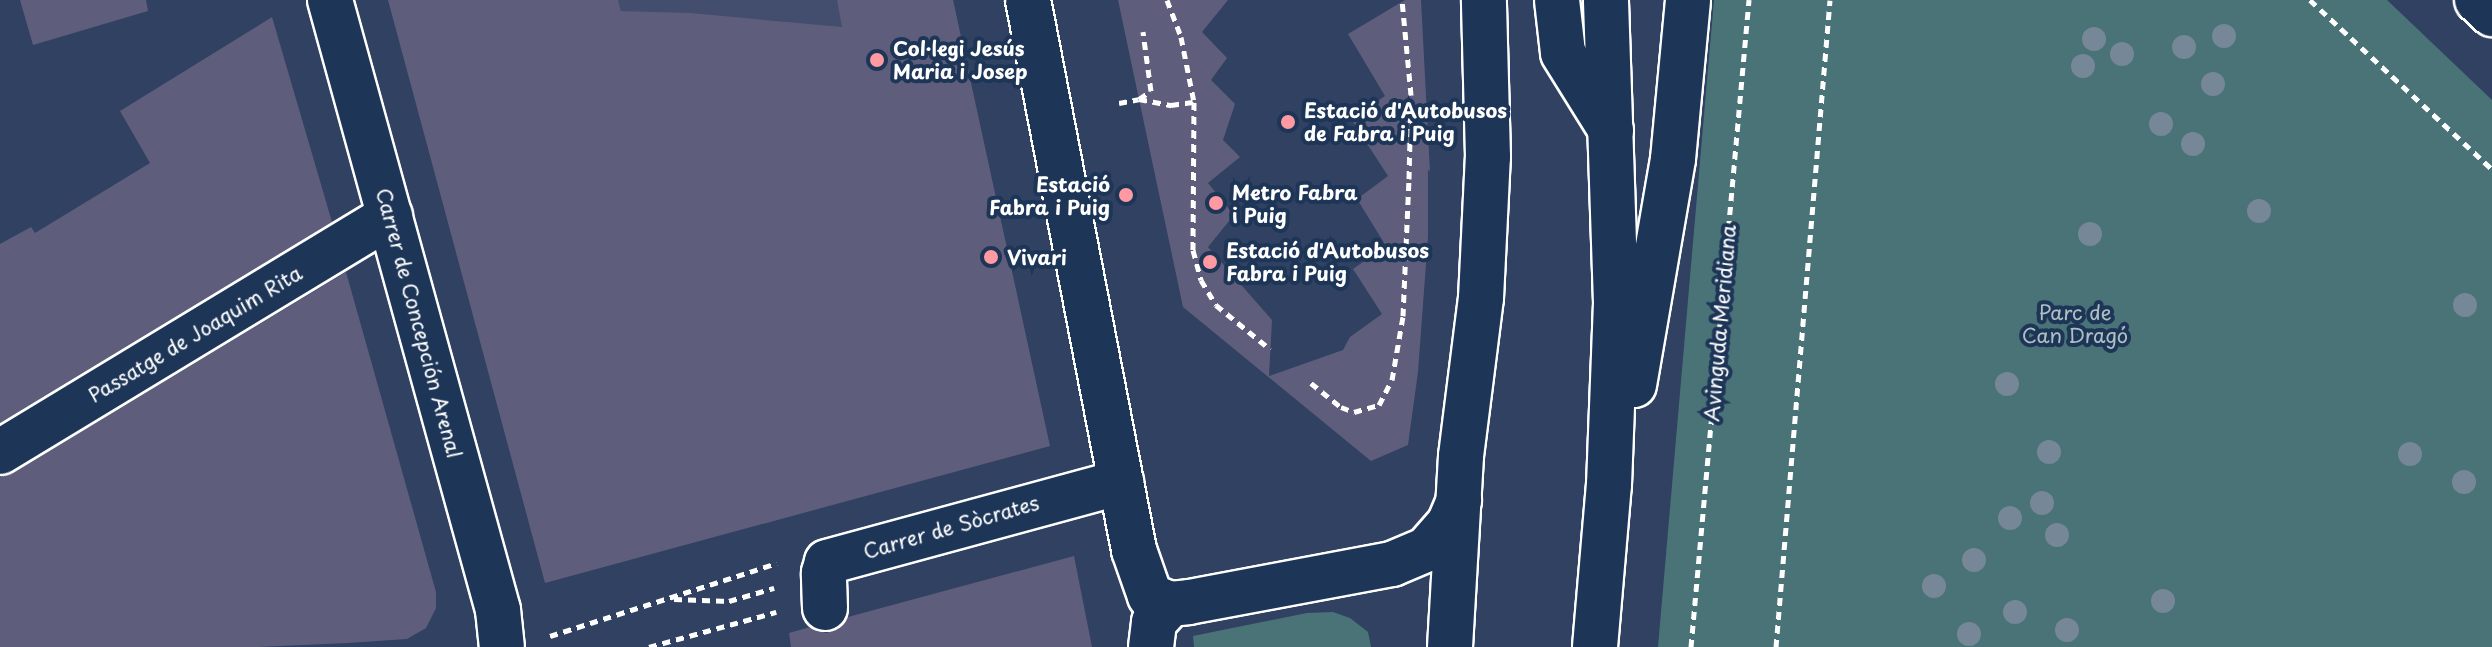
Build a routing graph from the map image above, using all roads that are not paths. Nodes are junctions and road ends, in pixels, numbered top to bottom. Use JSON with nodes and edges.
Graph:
{"nodes":[{"id":1,"x":330,"y":0,"type":"edge"},
{"id":2,"x":1028,"y":0,"type":"edge"},
{"id":3,"x":1484,"y":0,"type":"edge"},
{"id":4,"x":1557,"y":0,"type":"edge"},
{"id":5,"x":1606,"y":0,"type":"edge"},
{"id":6,"x":1688,"y":0,"type":"edge"},
{"id":7,"x":2477,"y":0,"type":"edge"},
{"id":8,"x":2492,"y":14,"type":"edge"},
{"id":9,"x":1611,"y":130,"type":"junction"},
{"id":10,"x":390,"y":216,"type":"junction"},
{"id":11,"x":0,"y":452,"type":"edge"},
{"id":12,"x":1121,"y":482,"type":"junction"},
{"id":13,"x":1609,"y":485,"type":"junction"},
{"id":14,"x":1459,"y":500,"type":"junction"},
{"id":15,"x":1170,"y":604,"type":"junction"},
{"id":16,"x":825,"y":608,"type":"dead end"},
{"id":17,"x":502,"y":647,"type":"edge"},
{"id":18,"x":1151,"y":647,"type":"edge"},
{"id":19,"x":1450,"y":647,"type":"edge"},
{"id":20,"x":1595,"y":647,"type":"edge"}],
"edges":[{"from":1,"to":10,"type":"street","name":"Carrer de Concepción Arenal"},
{"from":2,"to":12,"type":"street"},
{"from":3,"to":14,"type":"street"},
{"from":4,"to":9,"type":"street"},
{"from":5,"to":9,"type":"street"},
{"from":6,"to":13,"type":"street"},
{"from":7,"to":8,"type":"street"},
{"from":9,"to":13,"type":"street"},
{"from":10,"to":11,"type":"street","name":"Passatge de Joaquim Rita"},
{"from":10,"to":17,"type":"street","name":"Carrer de Concepción Arenal"},
{"from":12,"to":15,"type":"street"},
{"from":12,"to":16,"type":"street","name":"Carrer de Sòcrates"},
{"from":13,"to":20,"type":"street"},
{"from":14,"to":15,"type":"street"},
{"from":14,"to":19,"type":"street"},
{"from":15,"to":18,"type":"street"}]}
